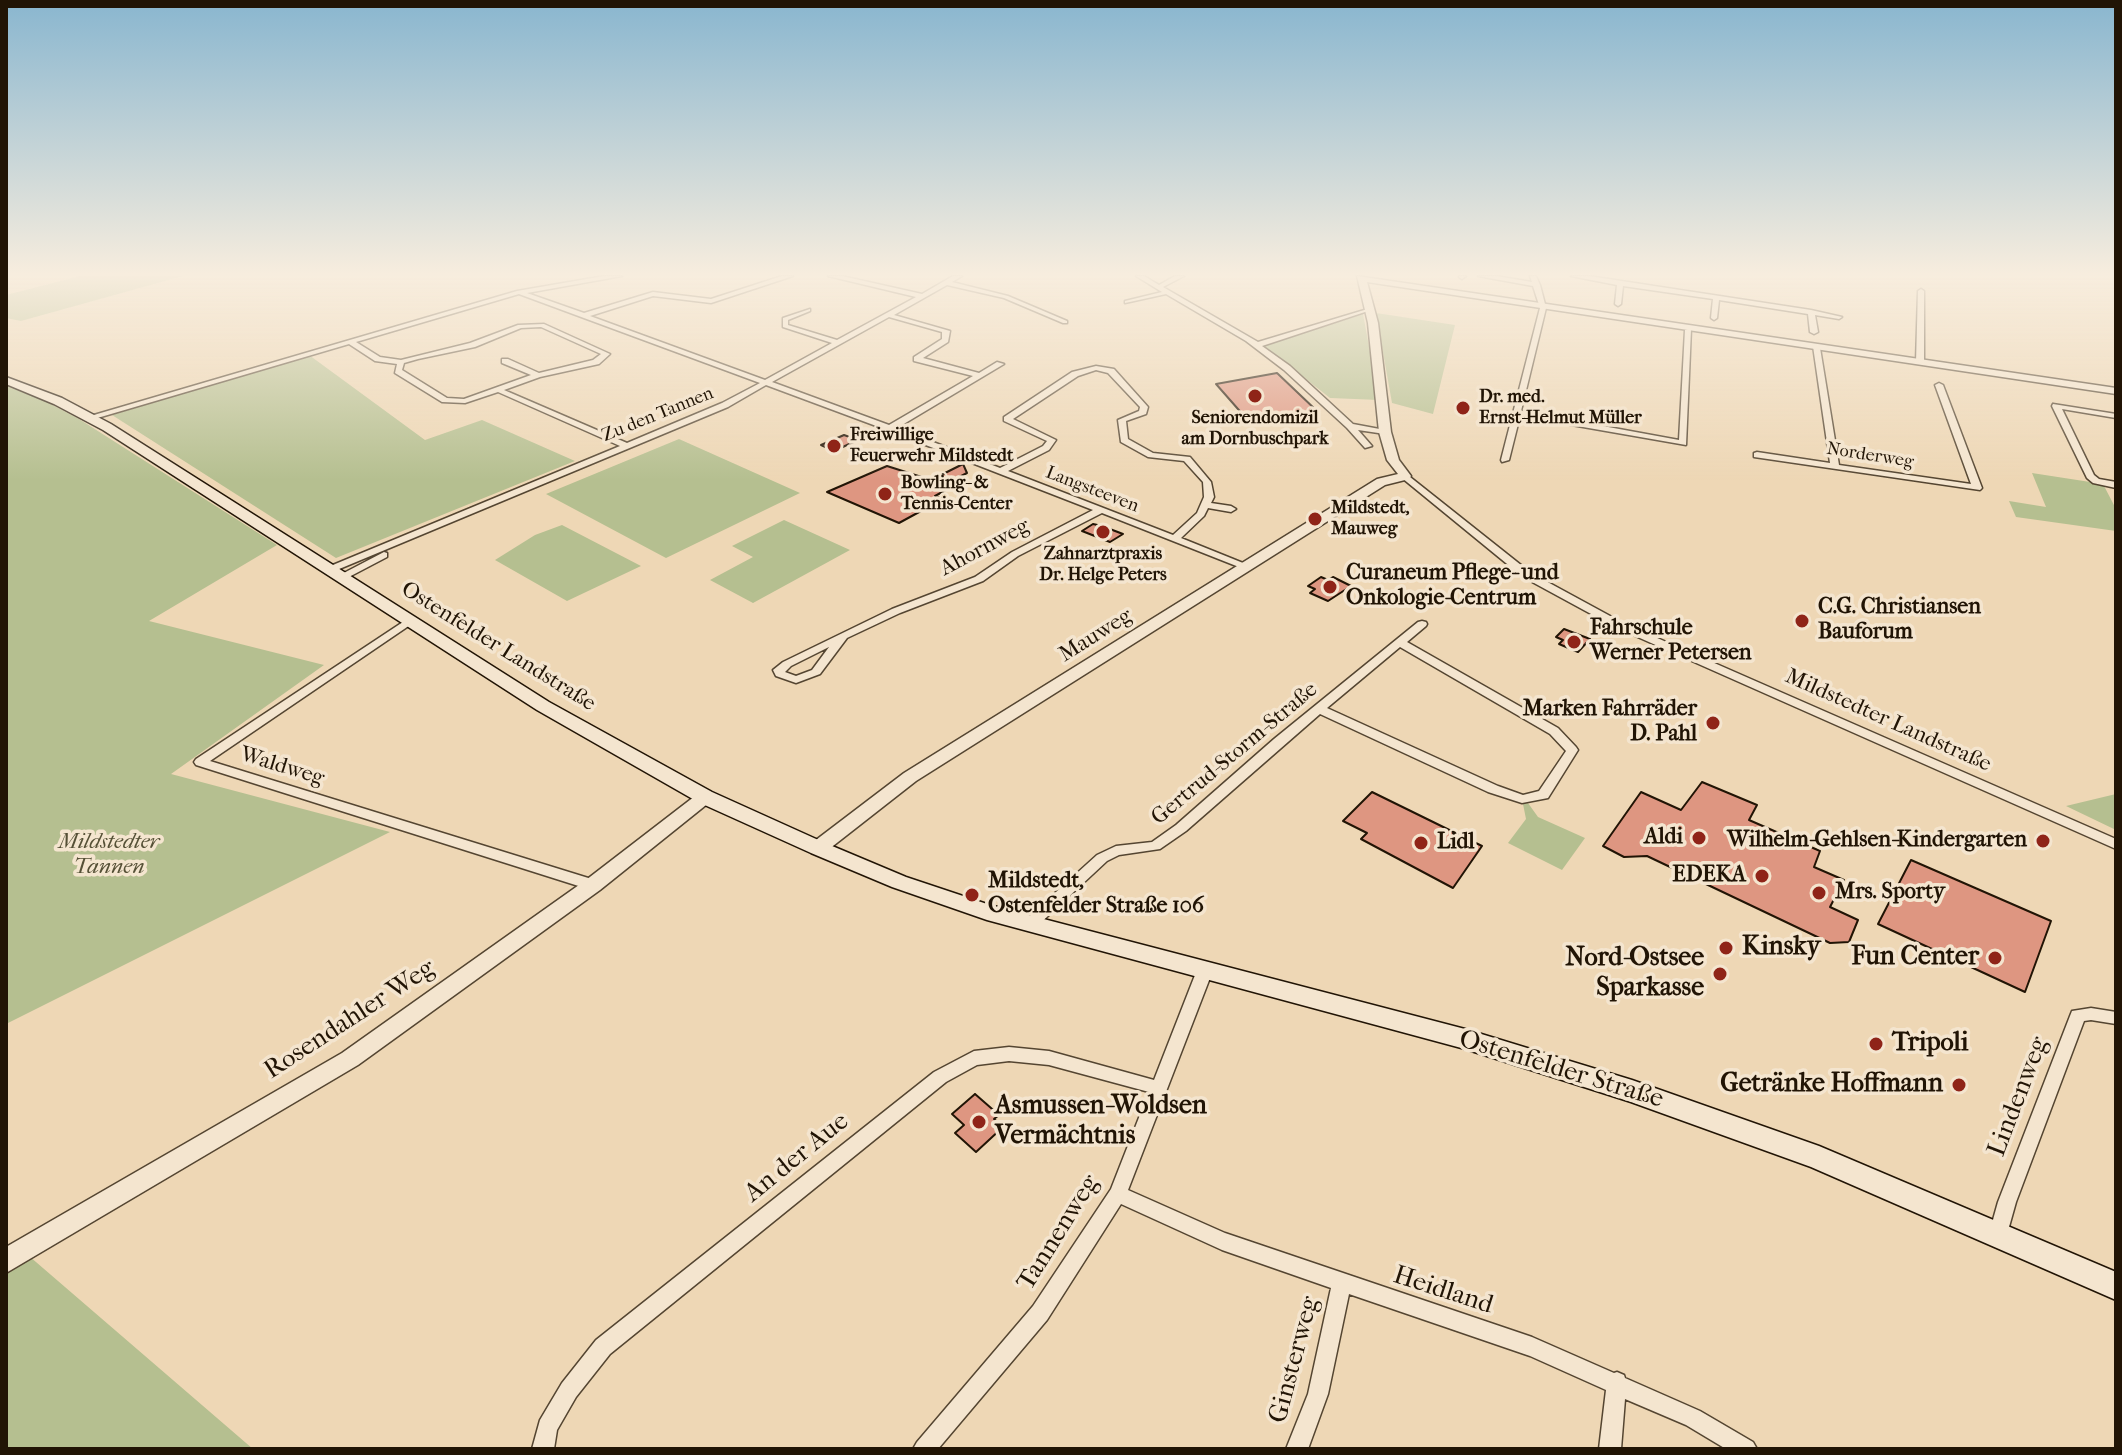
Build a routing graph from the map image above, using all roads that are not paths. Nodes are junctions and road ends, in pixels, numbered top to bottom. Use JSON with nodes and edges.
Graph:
{"nodes":[{"id":1,"x":339,"y":344,"type":"edge"},
{"id":2,"x":354,"y":344,"type":"edge"},
{"id":3,"x":465,"y":344,"type":"edge"},
{"id":4,"x":586,"y":344,"type":"edge"},
{"id":5,"x":664,"y":344,"type":"edge"},
{"id":6,"x":836,"y":344,"type":"edge"},
{"id":7,"x":939,"y":344,"type":"edge"},
{"id":8,"x":1260,"y":344,"type":"edge"},
{"id":9,"x":1374,"y":344,"type":"edge"},
{"id":10,"x":1534,"y":344,"type":"edge"},
{"id":11,"x":1688,"y":344,"type":"edge"},
{"id":12,"x":1787,"y":344,"type":"edge"},
{"id":13,"x":1920,"y":344,"type":"edge"},
{"id":14,"x":1257,"y":345,"type":"joint"},
{"id":15,"x":1816,"y":348,"type":"junction"},
{"id":16,"x":505,"y":361,"type":"dead end"},
{"id":17,"x":401,"y":362,"type":"junction"},
{"id":18,"x":1920,"y":362,"type":"junction"},
{"id":19,"x":1000,"y":364,"type":"dead end"},
{"id":20,"x":538,"y":375,"type":"junction"},
{"id":21,"x":980,"y":376,"type":"junction"},
{"id":22,"x":6,"y":380,"type":"edge"},
{"id":23,"x":770,"y":383,"type":"junction"},
{"id":24,"x":1939,"y":385,"type":"dead end"},
{"id":25,"x":501,"y":391,"type":"junction"},
{"id":26,"x":2116,"y":391,"type":"edge"},
{"id":27,"x":1517,"y":413,"type":"junction"},
{"id":28,"x":2116,"y":416,"type":"edge"},
{"id":29,"x":91,"y":417,"type":"junction"},
{"id":30,"x":1350,"y":426,"type":"junction"},
{"id":31,"x":890,"y":428,"type":"junction"},
{"id":32,"x":1385,"y":432,"type":"junction"},
{"id":33,"x":625,"y":445,"type":"junction"},
{"id":34,"x":1368,"y":446,"type":"dead end"},
{"id":35,"x":1757,"y":455,"type":"dead end"},
{"id":36,"x":1505,"y":460,"type":"dead end"},
{"id":37,"x":1835,"y":467,"type":"junction"},
{"id":38,"x":1001,"y":471,"type":"junction"},
{"id":39,"x":1405,"y":476,"type":"junction"},
{"id":40,"x":2116,"y":485,"type":"edge"},
{"id":41,"x":1206,"y":505,"type":"junction"},
{"id":42,"x":1231,"y":509,"type":"dead end"},
{"id":43,"x":1101,"y":510,"type":"junction"},
{"id":44,"x":1174,"y":539,"type":"junction"},
{"id":45,"x":1248,"y":567,"type":"junction"},
{"id":46,"x":338,"y":572,"type":"junction"},
{"id":47,"x":409,"y":621,"type":"junction"},
{"id":48,"x":1422,"y":624,"type":"dead end"},
{"id":49,"x":843,"y":636,"type":"junction"},
{"id":50,"x":1401,"y":643,"type":"junction"},
{"id":51,"x":1320,"y":709,"type":"junction"},
{"id":52,"x":705,"y":797,"type":"junction"},
{"id":53,"x":2116,"y":844,"type":"edge"},
{"id":54,"x":818,"y":848,"type":"junction"},
{"id":55,"x":593,"y":885,"type":"junction"},
{"id":56,"x":987,"y":912,"type":"joint"},
{"id":57,"x":1029,"y":925,"type":"junction"},
{"id":58,"x":1205,"y":970,"type":"junction"},
{"id":59,"x":2116,"y":1018,"type":"edge"},
{"id":60,"x":1159,"y":1088,"type":"junction"},
{"id":61,"x":1118,"y":1194,"type":"junction"},
{"id":62,"x":1998,"y":1234,"type":"junction"},
{"id":63,"x":6,"y":1261,"type":"edge"},
{"id":64,"x":1341,"y":1285,"type":"junction"},
{"id":65,"x":2116,"y":1286,"type":"edge"},
{"id":66,"x":1617,"y":1382,"type":"junction"},
{"id":67,"x":543,"y":1449,"type":"edge"},
{"id":68,"x":924,"y":1449,"type":"edge"},
{"id":69,"x":1297,"y":1449,"type":"edge"},
{"id":70,"x":1610,"y":1449,"type":"edge"},
{"id":71,"x":1746,"y":1449,"type":"edge"}],
"edges":[{"from":1,"to":29,"type":"street"},
{"from":2,"to":17,"type":"street"},
{"from":3,"to":17,"type":"street"},
{"from":4,"to":20,"type":"street"},
{"from":5,"to":23,"type":"street","name":"Langsteeven"},
{"from":6,"to":23,"type":"street","name":"Zu den Tannen"},
{"from":7,"to":21,"type":"street"},
{"from":8,"to":14,"type":"street"},
{"from":9,"to":32,"type":"street"},
{"from":10,"to":27,"type":"street"},
{"from":11,"to":27,"type":"street"},
{"from":12,"to":15,"type":"street"},
{"from":13,"to":18,"type":"street"},
{"from":14,"to":30,"type":"street"},
{"from":15,"to":18,"type":"street"},
{"from":15,"to":37,"type":"street"},
{"from":16,"to":20,"type":"street"},
{"from":17,"to":25,"type":"street"},
{"from":18,"to":26,"type":"street"},
{"from":19,"to":21,"type":"street"},
{"from":20,"to":25,"type":"street"},
{"from":21,"to":31,"type":"street"},
{"from":22,"to":29,"type":"main road","name":"Ostenfelder Landstraße"},
{"from":23,"to":31,"type":"street","name":"Langsteeven"},
{"from":23,"to":33,"type":"street","name":"Zu den Tannen"},
{"from":24,"to":37,"type":"street","name":"Norderweg"},
{"from":25,"to":33,"type":"street"},
{"from":27,"to":36,"type":"street"},
{"from":28,"to":40,"type":"street"},
{"from":29,"to":46,"type":"main road","name":"Ostenfelder Landstraße"},
{"from":30,"to":32,"type":"street"},
{"from":30,"to":34,"type":"street"},
{"from":31,"to":38,"type":"street","name":"Langsteeven"},
{"from":32,"to":39,"type":"street"},
{"from":33,"to":46,"type":"street","name":"Zu den Tannen"},
{"from":35,"to":37,"type":"street","name":"Norderweg"},
{"from":38,"to":41,"type":"street"},
{"from":38,"to":43,"type":"street","name":"Langsteeven"},
{"from":39,"to":45,"type":"street","name":"Mauweg"},
{"from":39,"to":53,"type":"street","name":"Mildstedter Landstraße"},
{"from":41,"to":42,"type":"street"},
{"from":41,"to":44,"type":"street"},
{"from":43,"to":44,"type":"street","name":"Langsteeven"},
{"from":43,"to":49,"type":"street","name":"Ahornweg"},
{"from":44,"to":45,"type":"street","name":"Langsteeven"},
{"from":45,"to":54,"type":"street","name":"Mauweg"},
{"from":46,"to":47,"type":"main road","name":"Ostenfelder Landstraße"},
{"from":47,"to":52,"type":"main road","name":"Ostenfelder Landstraße"},
{"from":47,"to":55,"type":"street","name":"Waldweg"},
{"from":48,"to":50,"type":"street","name":"Gertrud-Storm-Straße"},
{"from":49,"to":49,"type":"street","name":"Ahornweg"},
{"from":50,"to":51,"type":"street","name":"Gertrud-Storm-Straße"},
{"from":50,"to":51,"type":"street"},
{"from":51,"to":57,"type":"street","name":"Gertrud-Storm-Straße"},
{"from":52,"to":54,"type":"main road","name":"Ostenfelder Landstraße"},
{"from":52,"to":55,"type":"street","name":"Rosendahler Weg"},
{"from":54,"to":56,"type":"main road","name":"Ostenfelder Landstraße"},
{"from":55,"to":63,"type":"street","name":"Rosendahler Weg"},
{"from":56,"to":57,"type":"main road","name":"Ostenfelder Straße"},
{"from":57,"to":58,"type":"main road","name":"Ostenfelder Straße"},
{"from":58,"to":60,"type":"street","name":"Tannenweg"},
{"from":58,"to":62,"type":"main road","name":"Ostenfelder Straße"},
{"from":59,"to":62,"type":"street","name":"Lindenweg"},
{"from":60,"to":61,"type":"street","name":"Tannenweg"},
{"from":60,"to":67,"type":"street","name":"An der Aue"},
{"from":61,"to":64,"type":"street","name":"Heidland"},
{"from":61,"to":68,"type":"street","name":"Tannenweg"},
{"from":62,"to":65,"type":"main road","name":"Ostenfelder Straße"},
{"from":64,"to":66,"type":"street","name":"Heidland"},
{"from":64,"to":69,"type":"street","name":"Ginsterweg"},
{"from":66,"to":70,"type":"street"},
{"from":66,"to":71,"type":"street","name":"Heidland"}]}
